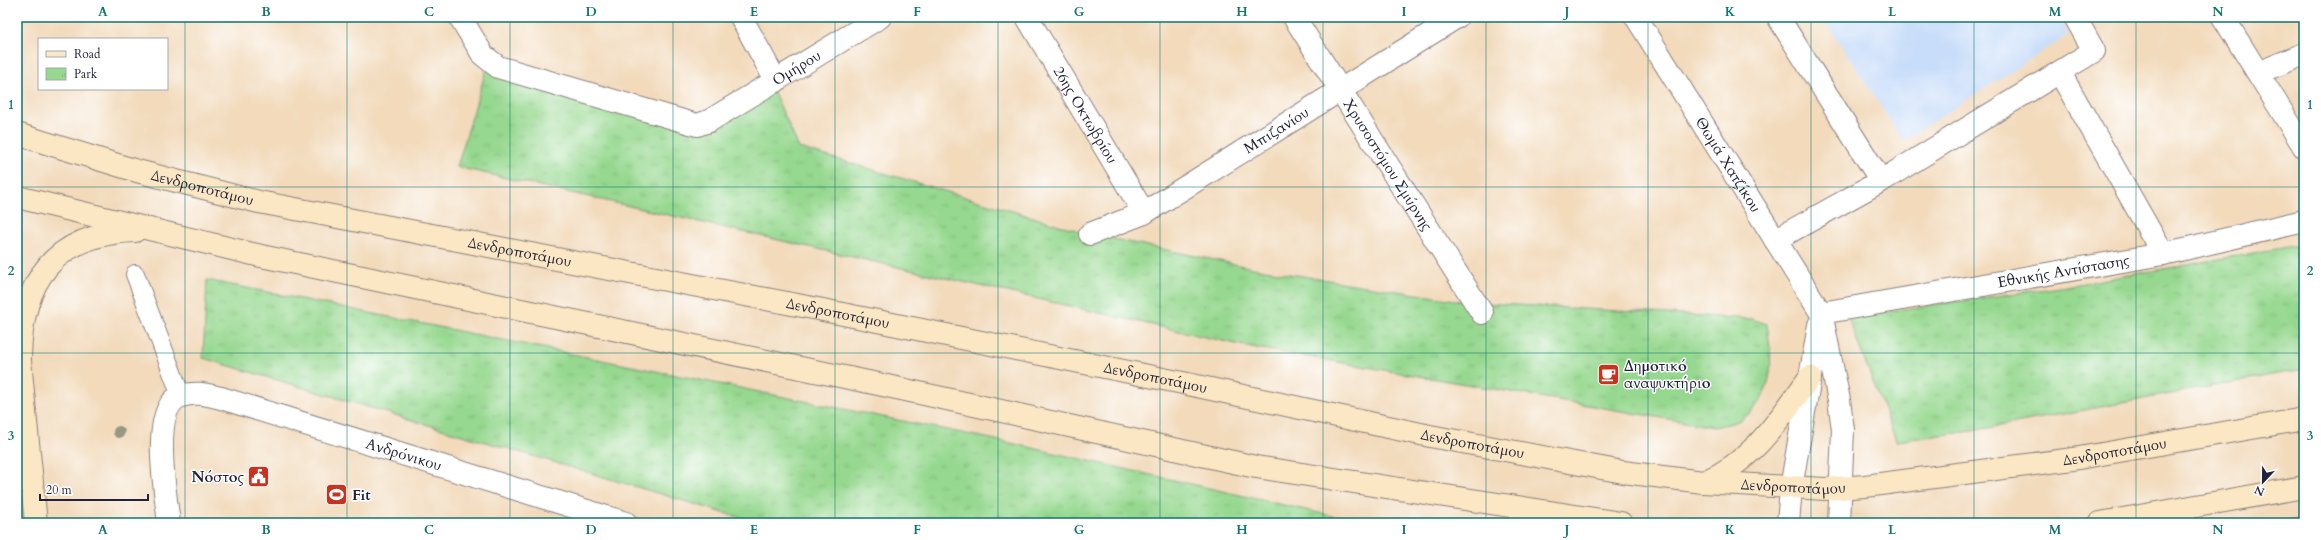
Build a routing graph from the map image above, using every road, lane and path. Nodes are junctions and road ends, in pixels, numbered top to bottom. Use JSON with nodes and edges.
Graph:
{"nodes":[{"id":1,"x":460,"y":17,"type":"edge"},
{"id":2,"x":741,"y":17,"type":"edge"},
{"id":3,"x":880,"y":17,"type":"edge"},
{"id":4,"x":1027,"y":17,"type":"edge"},
{"id":5,"x":1294,"y":17,"type":"edge"},
{"id":6,"x":1457,"y":17,"type":"edge"},
{"id":7,"x":1778,"y":17,"type":"edge"},
{"id":8,"x":2075,"y":17,"type":"edge"},
{"id":9,"x":2223,"y":17,"type":"edge"},
{"id":10,"x":1640,"y":18,"type":"edge"},
{"id":11,"x":2304,"y":54,"type":"edge"},
{"id":12,"x":2060,"y":73,"type":"junction"},
{"id":13,"x":2258,"y":73,"type":"junction"},
{"id":14,"x":776,"y":81,"type":"junction"},
{"id":15,"x":1339,"y":91,"type":"junction"},
{"id":16,"x":17,"y":134,"type":"edge"},
{"id":17,"x":2304,"y":147,"type":"edge"},
{"id":18,"x":1881,"y":181,"type":"junction"},
{"id":19,"x":17,"y":197,"type":"edge"},
{"id":20,"x":1144,"y":213,"type":"junction"},
{"id":21,"x":2304,"y":221,"type":"edge"},
{"id":22,"x":159,"y":230,"type":"junction"},
{"id":23,"x":1090,"y":234,"type":"dead end"},
{"id":24,"x":1775,"y":240,"type":"junction"},
{"id":25,"x":2163,"y":254,"type":"junction"},
{"id":26,"x":135,"y":274,"type":"dead end"},
{"id":27,"x":1482,"y":313,"type":"dead end"},
{"id":28,"x":1820,"y":313,"type":"junction"},
{"id":29,"x":17,"y":330,"type":"edge"},
{"id":30,"x":20,"y":356,"type":"junction"},
{"id":31,"x":1810,"y":377,"type":"junction"},
{"id":32,"x":181,"y":396,"type":"junction"},
{"id":33,"x":2304,"y":418,"type":"edge"},
{"id":34,"x":1703,"y":482,"type":"junction"},
{"id":35,"x":2304,"y":486,"type":"edge"},
{"id":36,"x":1791,"y":488,"type":"junction"},
{"id":37,"x":1842,"y":488,"type":"junction"},
{"id":38,"x":36,"y":523,"type":"edge"},
{"id":39,"x":168,"y":523,"type":"edge"},
{"id":40,"x":626,"y":523,"type":"edge"},
{"id":41,"x":1621,"y":523,"type":"edge"},
{"id":42,"x":1788,"y":523,"type":"edge"},
{"id":43,"x":1839,"y":523,"type":"edge"},
{"id":44,"x":2100,"y":523,"type":"edge"}],
"edges":[{"from":1,"to":14,"type":"street"},
{"from":2,"to":14,"type":"street","name":"Ομήρου"},
{"from":3,"to":14,"type":"street","name":"Ομήρου"},
{"from":4,"to":20,"type":"street","name":"26ης Οκτωβρίου"},
{"from":5,"to":15,"type":"street","name":"Χρυσοστόμου Σμύρνης"},
{"from":6,"to":15,"type":"street","name":"Μπιζανίου"},
{"from":7,"to":18,"type":"street"},
{"from":8,"to":12,"type":"street"},
{"from":9,"to":13,"type":"street"},
{"from":10,"to":24,"type":"street","name":"Θωμά Χατζίκου"},
{"from":11,"to":13,"type":"street"},
{"from":12,"to":18,"type":"street"},
{"from":12,"to":25,"type":"street"},
{"from":13,"to":17,"type":"street"},
{"from":15,"to":20,"type":"street","name":"Μπιζανίου"},
{"from":15,"to":27,"type":"street","name":"Χρυσοστόμου Σμύρνης"},
{"from":16,"to":34,"type":"main road","name":"Δενδροποτάμου"},
{"from":18,"to":24,"type":"street"},
{"from":19,"to":22,"type":"main road"},
{"from":20,"to":23,"type":"street","name":"Μπιζανίου"},
{"from":21,"to":25,"type":"street","name":"Εθνικής Αντίστασης"},
{"from":22,"to":30,"type":"main road"},
{"from":22,"to":41,"type":"main road"},
{"from":24,"to":28,"type":"street","name":"Θωμά Χατζίκου"},
{"from":25,"to":28,"type":"street","name":"Εθνικής Αντίστασης"},
{"from":26,"to":32,"type":"lane"},
{"from":28,"to":31,"type":"street"},
{"from":28,"to":37,"type":"street","name":"Θωμά Χατζίκου"},
{"from":29,"to":30,"type":"main road"},
{"from":30,"to":38,"type":"main road"},
{"from":31,"to":34,"type":"main road"},
{"from":31,"to":36,"type":"street"},
{"from":32,"to":39,"type":"street"},
{"from":32,"to":40,"type":"street","name":"Ανδρόνικου"},
{"from":33,"to":37,"type":"main road","name":"Δενδροποτάμου"},
{"from":34,"to":36,"type":"main road","name":"Δενδροποτάμου"},
{"from":35,"to":44,"type":"main road"},
{"from":36,"to":37,"type":"main road","name":"Δενδροποτάμου"},
{"from":36,"to":42,"type":"street"},
{"from":37,"to":43,"type":"street","name":"Θωμά Χατζίκου"}]}
